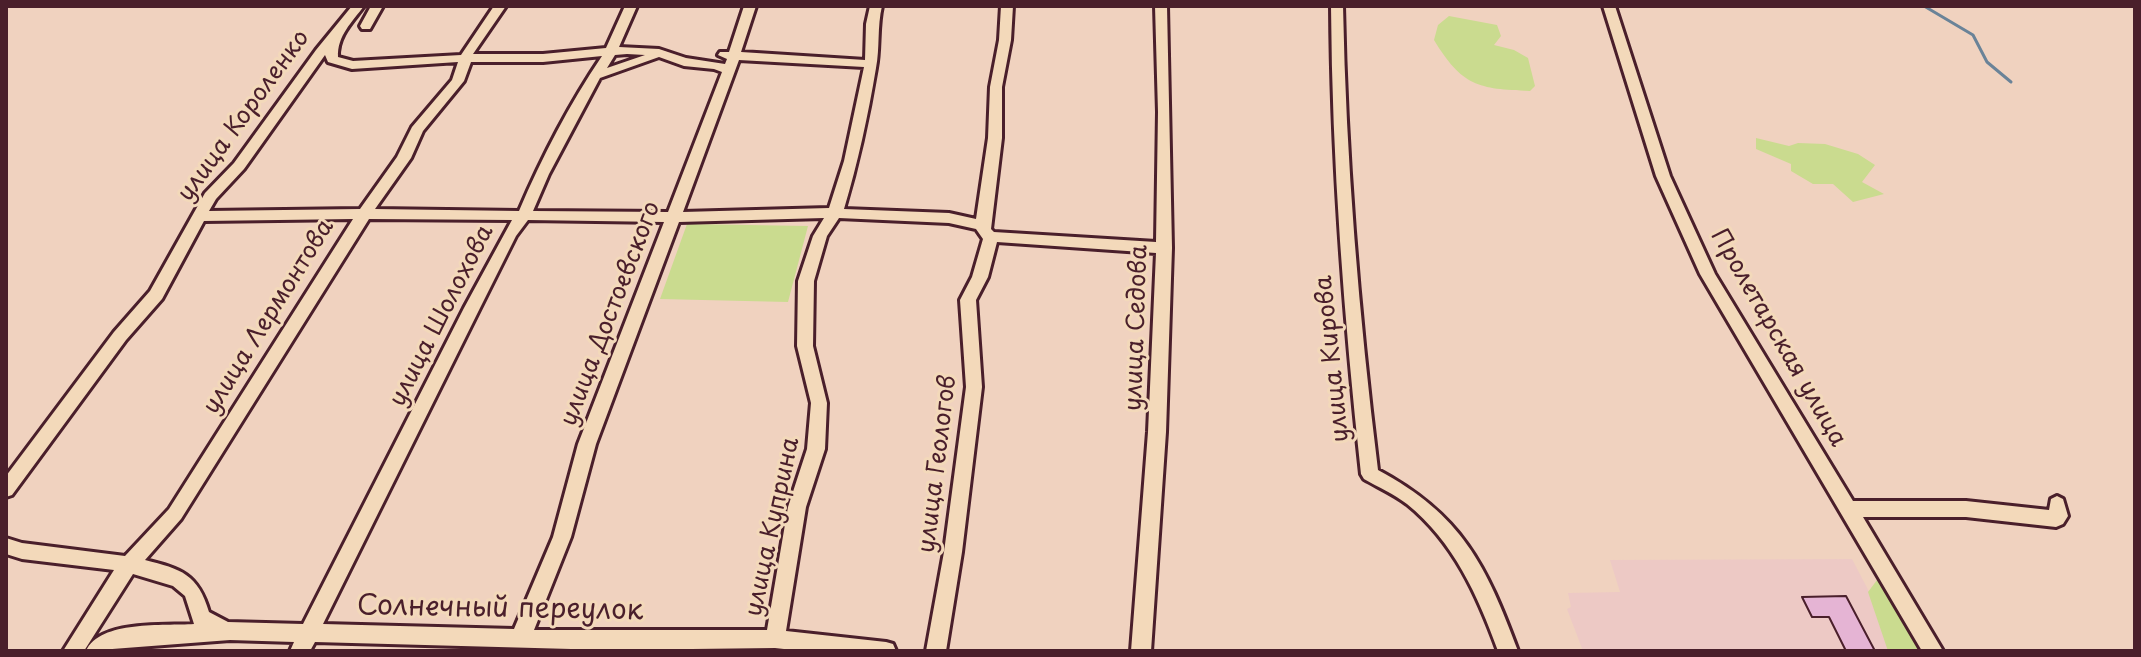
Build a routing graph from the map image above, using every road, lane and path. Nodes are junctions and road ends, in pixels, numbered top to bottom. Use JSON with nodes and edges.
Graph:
{"nodes":[{"id":1,"x":358,"y":6,"type":"edge"},
{"id":2,"x":377,"y":6,"type":"edge"},
{"id":3,"x":500,"y":6,"type":"edge"},
{"id":4,"x":631,"y":6,"type":"edge"},
{"id":5,"x":750,"y":6,"type":"edge"},
{"id":6,"x":876,"y":6,"type":"edge"},
{"id":7,"x":1007,"y":6,"type":"edge"},
{"id":8,"x":1161,"y":6,"type":"edge"},
{"id":9,"x":1337,"y":6,"type":"edge"},
{"id":10,"x":1609,"y":6,"type":"edge"},
{"id":11,"x":344,"y":24,"type":"junction"},
{"id":12,"x":366,"y":26,"type":"dead end"},
{"id":13,"x":611,"y":52,"type":"junction"},
{"id":14,"x":672,"y":57,"type":"junction"},
{"id":15,"x":467,"y":58,"type":"junction"},
{"id":16,"x":731,"y":63,"type":"junction"},
{"id":17,"x":871,"y":64,"type":"junction"},
{"id":18,"x":598,"y":75,"type":"junction"},
{"id":19,"x":835,"y":213,"type":"junction"},
{"id":20,"x":366,"y":214,"type":"junction"},
{"id":21,"x":524,"y":215,"type":"junction"},
{"id":22,"x":199,"y":216,"type":"junction"},
{"id":23,"x":673,"y":217,"type":"junction"},
{"id":24,"x":986,"y":231,"type":"junction"},
{"id":25,"x":1165,"y":248,"type":"junction"},
{"id":26,"x":6,"y":490,"type":"edge"},
{"id":27,"x":2057,"y":504,"type":"dead end"},
{"id":28,"x":1851,"y":509,"type":"junction"},
{"id":29,"x":6,"y":546,"type":"edge"},
{"id":30,"x":129,"y":564,"type":"junction"},
{"id":31,"x":230,"y":631,"type":"junction"},
{"id":32,"x":310,"y":632,"type":"junction"},
{"id":33,"x":520,"y":639,"type":"junction"},
{"id":34,"x":775,"y":639,"type":"junction"},
{"id":35,"x":73,"y":651,"type":"edge"},
{"id":36,"x":96,"y":651,"type":"edge"},
{"id":37,"x":300,"y":651,"type":"edge"},
{"id":38,"x":886,"y":651,"type":"edge"},
{"id":39,"x":936,"y":651,"type":"edge"},
{"id":40,"x":1141,"y":651,"type":"edge"},
{"id":41,"x":1508,"y":651,"type":"edge"},
{"id":42,"x":1933,"y":651,"type":"edge"}],
"edges":[{"from":1,"to":11,"type":"street","name":"улица Короленко"},
{"from":2,"to":12,"type":"street"},
{"from":3,"to":15,"type":"street","name":"улица Лермонтова"},
{"from":4,"to":13,"type":"street","name":"улица Шолохова"},
{"from":5,"to":16,"type":"street","name":"улица Достоевского"},
{"from":6,"to":17,"type":"street","name":"улица Куприна"},
{"from":7,"to":24,"type":"street","name":"улица Геологов"},
{"from":8,"to":25,"type":"street","name":"улица Седова"},
{"from":9,"to":41,"type":"street","name":"улица Кирова"},
{"from":10,"to":28,"type":"street","name":"Пролетарская улица"},
{"from":11,"to":15,"type":"street"},
{"from":11,"to":22,"type":"street","name":"улица Короленко"},
{"from":13,"to":14,"type":"street"},
{"from":13,"to":15,"type":"street"},
{"from":13,"to":18,"type":"street","name":"улица Шолохова"},
{"from":14,"to":16,"type":"street"},
{"from":14,"to":18,"type":"street"},
{"from":15,"to":20,"type":"street","name":"улица Лермонтова"},
{"from":16,"to":17,"type":"street"},
{"from":16,"to":23,"type":"street","name":"улица Достоевского"},
{"from":17,"to":19,"type":"street","name":"улица Куприна"},
{"from":18,"to":21,"type":"street","name":"улица Шолохова"},
{"from":19,"to":23,"type":"street"},
{"from":19,"to":24,"type":"street"},
{"from":19,"to":34,"type":"street","name":"улица Куприна"},
{"from":20,"to":21,"type":"street"},
{"from":20,"to":22,"type":"street"},
{"from":20,"to":30,"type":"street","name":"улица Лермонтова"},
{"from":21,"to":23,"type":"street"},
{"from":21,"to":32,"type":"street","name":"улица Шолохова"},
{"from":22,"to":26,"type":"street","name":"улица Короленко"},
{"from":23,"to":33,"type":"street","name":"улица Достоевского"},
{"from":24,"to":25,"type":"street"},
{"from":24,"to":39,"type":"street","name":"улица Геологов"},
{"from":25,"to":40,"type":"street","name":"улица Седова"},
{"from":27,"to":28,"type":"street"},
{"from":28,"to":42,"type":"street","name":"Пролетарская улица"},
{"from":29,"to":30,"type":"street"},
{"from":30,"to":31,"type":"street"},
{"from":30,"to":35,"type":"street","name":"улица Лермонтова"},
{"from":31,"to":32,"type":"street","name":"Солнечный переулок"},
{"from":31,"to":36,"type":"street","name":"Солнечный переулок"},
{"from":32,"to":33,"type":"street","name":"Солнечный переулок"},
{"from":32,"to":37,"type":"street","name":"улица Шолохова"},
{"from":33,"to":34,"type":"street","name":"Солнечный переулок"},
{"from":34,"to":38,"type":"street","name":"Солнечный переулок"}]}
